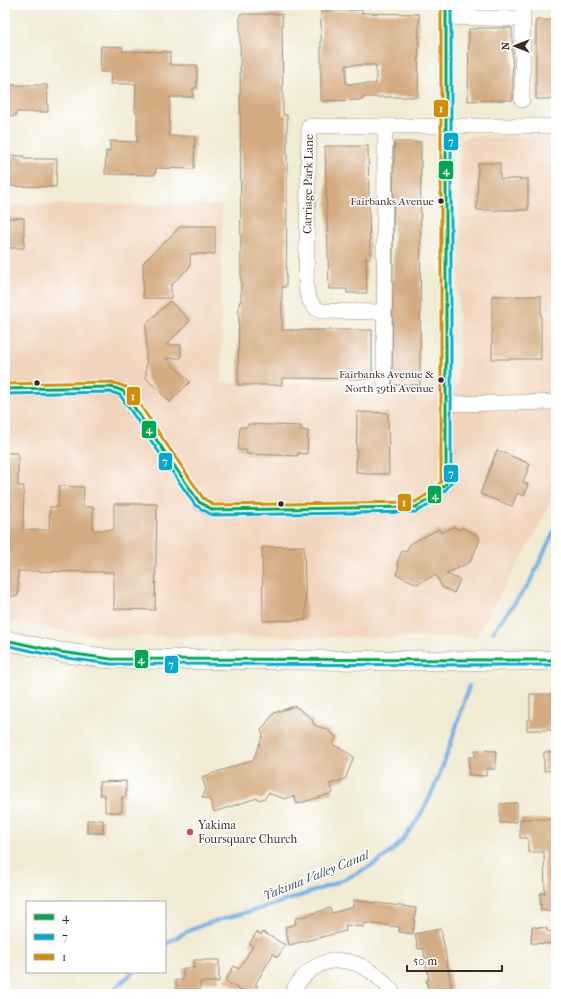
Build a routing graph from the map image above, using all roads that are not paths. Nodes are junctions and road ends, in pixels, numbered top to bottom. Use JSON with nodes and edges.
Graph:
{"nodes":[{"id":1,"x":446,"y":11,"type":"edge"},
{"id":2,"x":523,"y":12,"type":"edge"},
{"id":3,"x":522,"y":100,"type":"dead end"},
{"id":4,"x":385,"y":126,"type":"junction"},
{"id":5,"x":446,"y":126,"type":"junction"},
{"id":6,"x":556,"y":126,"type":"edge"},
{"id":7,"x":383,"y":312,"type":"junction"},
{"id":8,"x":384,"y":380,"type":"dead end"},
{"id":9,"x":5,"y":389,"type":"edge"},
{"id":10,"x":556,"y":402,"type":"edge"},
{"id":11,"x":446,"y":404,"type":"junction"},
{"id":12,"x":5,"y":640,"type":"edge"},
{"id":13,"x":556,"y":660,"type":"edge"},
{"id":14,"x":291,"y":994,"type":"edge"},
{"id":15,"x":394,"y":994,"type":"edge"}],
"edges":[{"from":1,"to":2,"type":"street"},
{"from":1,"to":5,"type":"street"},
{"from":2,"to":3,"type":"street"},
{"from":4,"to":5,"type":"street","name":"Carriage Park Lane"},
{"from":4,"to":7,"type":"street"},
{"from":4,"to":7,"type":"street","name":"Carriage Park Lane"},
{"from":5,"to":6,"type":"street","name":"Carriage Park Lane"},
{"from":5,"to":11,"type":"street"},
{"from":7,"to":8,"type":"street"},
{"from":9,"to":11,"type":"street"},
{"from":10,"to":11,"type":"street"},
{"from":12,"to":13,"type":"main road"},
{"from":14,"to":15,"type":"street"}]}
